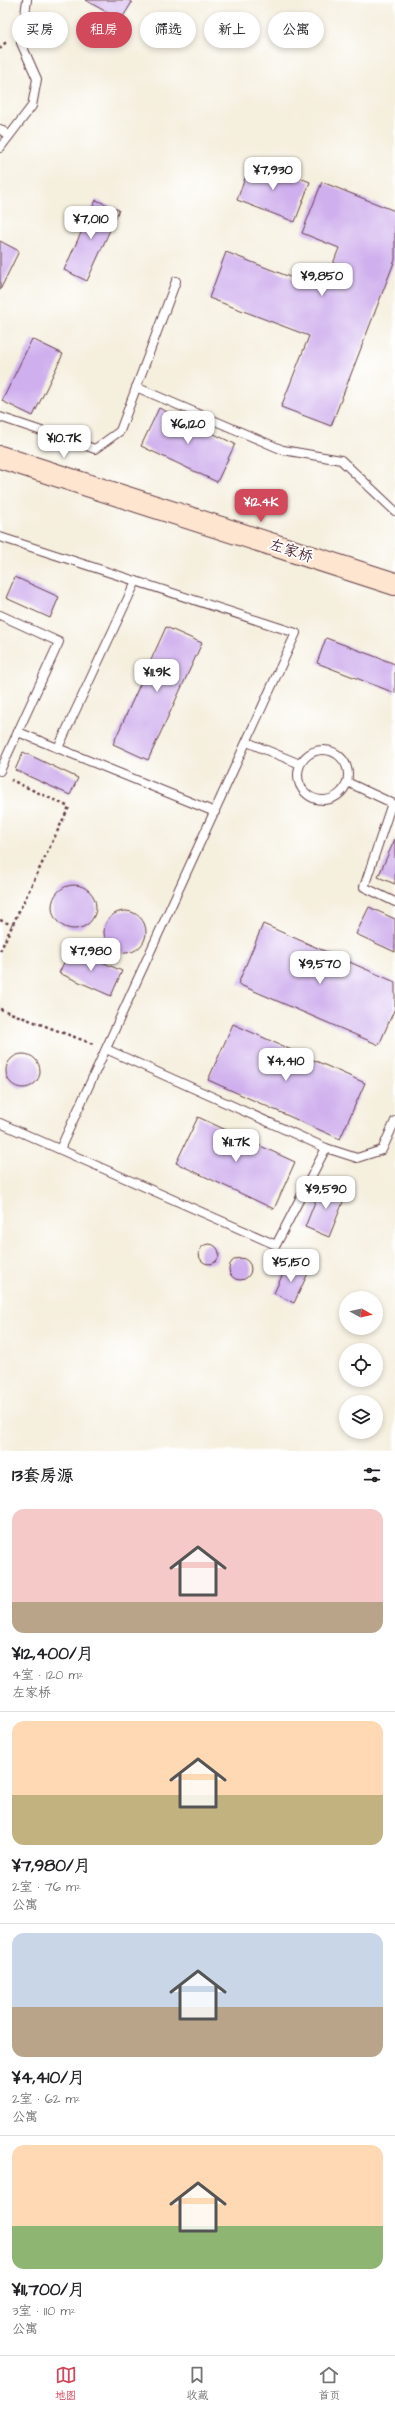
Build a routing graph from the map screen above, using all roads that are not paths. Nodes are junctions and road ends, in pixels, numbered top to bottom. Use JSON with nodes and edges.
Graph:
{"nodes":[{"id":1,"x":27,"y":0,"type":"edge"},
{"id":2,"x":0,"y":129,"type":"edge"},
{"id":3,"x":9,"y":136,"type":"junction"},
{"id":4,"x":0,"y":148,"type":"edge"},
{"id":5,"x":176,"y":281,"type":"dead end"},
{"id":6,"x":136,"y":387,"type":"junction"},
{"id":7,"x":0,"y":417,"type":"edge"},
{"id":8,"x":0,"y":457,"type":"edge"},
{"id":9,"x":395,"y":511,"type":"edge"},
{"id":10,"x":0,"y":537,"type":"edge"},
{"id":11,"x":136,"y":581,"type":"junction"},
{"id":12,"x":395,"y":584,"type":"edge"},
{"id":13,"x":0,"y":615,"type":"edge"},
{"id":14,"x":18,"y":732,"type":"junction"},
{"id":15,"x":247,"y":742,"type":"junction"},
{"id":16,"x":58,"y":748,"type":"junction"},
{"id":17,"x":300,"y":764,"type":"junction"},
{"id":18,"x":0,"y":771,"type":"edge"},
{"id":19,"x":347,"y":782,"type":"junction"},
{"id":20,"x":393,"y":799,"type":"edge"},
{"id":21,"x":215,"y":812,"type":"junction"},
{"id":22,"x":395,"y":902,"type":"edge"},
{"id":23,"x":106,"y":1049,"type":"junction"},
{"id":24,"x":395,"y":1121,"type":"edge"},
{"id":25,"x":0,"y":1123,"type":"edge"},
{"id":26,"x":326,"y":1148,"type":"junction"},
{"id":27,"x":60,"y":1149,"type":"junction"}],
"edges":[{"from":1,"to":3,"type":"lane"},
{"from":2,"to":3,"type":"lane"},
{"from":3,"to":4,"type":"lane"},
{"from":5,"to":6,"type":"lane"},
{"from":6,"to":7,"type":"lane"},
{"from":6,"to":9,"type":"lane"},
{"from":8,"to":12,"type":"main road","name":"左家桥"},
{"from":10,"to":11,"type":"lane"},
{"from":11,"to":15,"type":"lane"},
{"from":11,"to":16,"type":"lane"},
{"from":13,"to":14,"type":"lane"},
{"from":14,"to":16,"type":"lane"},
{"from":14,"to":18,"type":"lane"},
{"from":15,"to":17,"type":"lane"},
{"from":15,"to":21,"type":"lane"},
{"from":16,"to":21,"type":"lane"},
{"from":17,"to":19,"type":"lane"},
{"from":17,"to":19,"type":"lane"},
{"from":19,"to":20,"type":"lane"},
{"from":20,"to":22,"type":"lane"},
{"from":21,"to":23,"type":"lane"},
{"from":23,"to":26,"type":"lane"},
{"from":23,"to":27,"type":"lane"},
{"from":24,"to":26,"type":"lane"},
{"from":25,"to":27,"type":"lane"},
{"from":26,"to":27,"type":"lane"}]}
